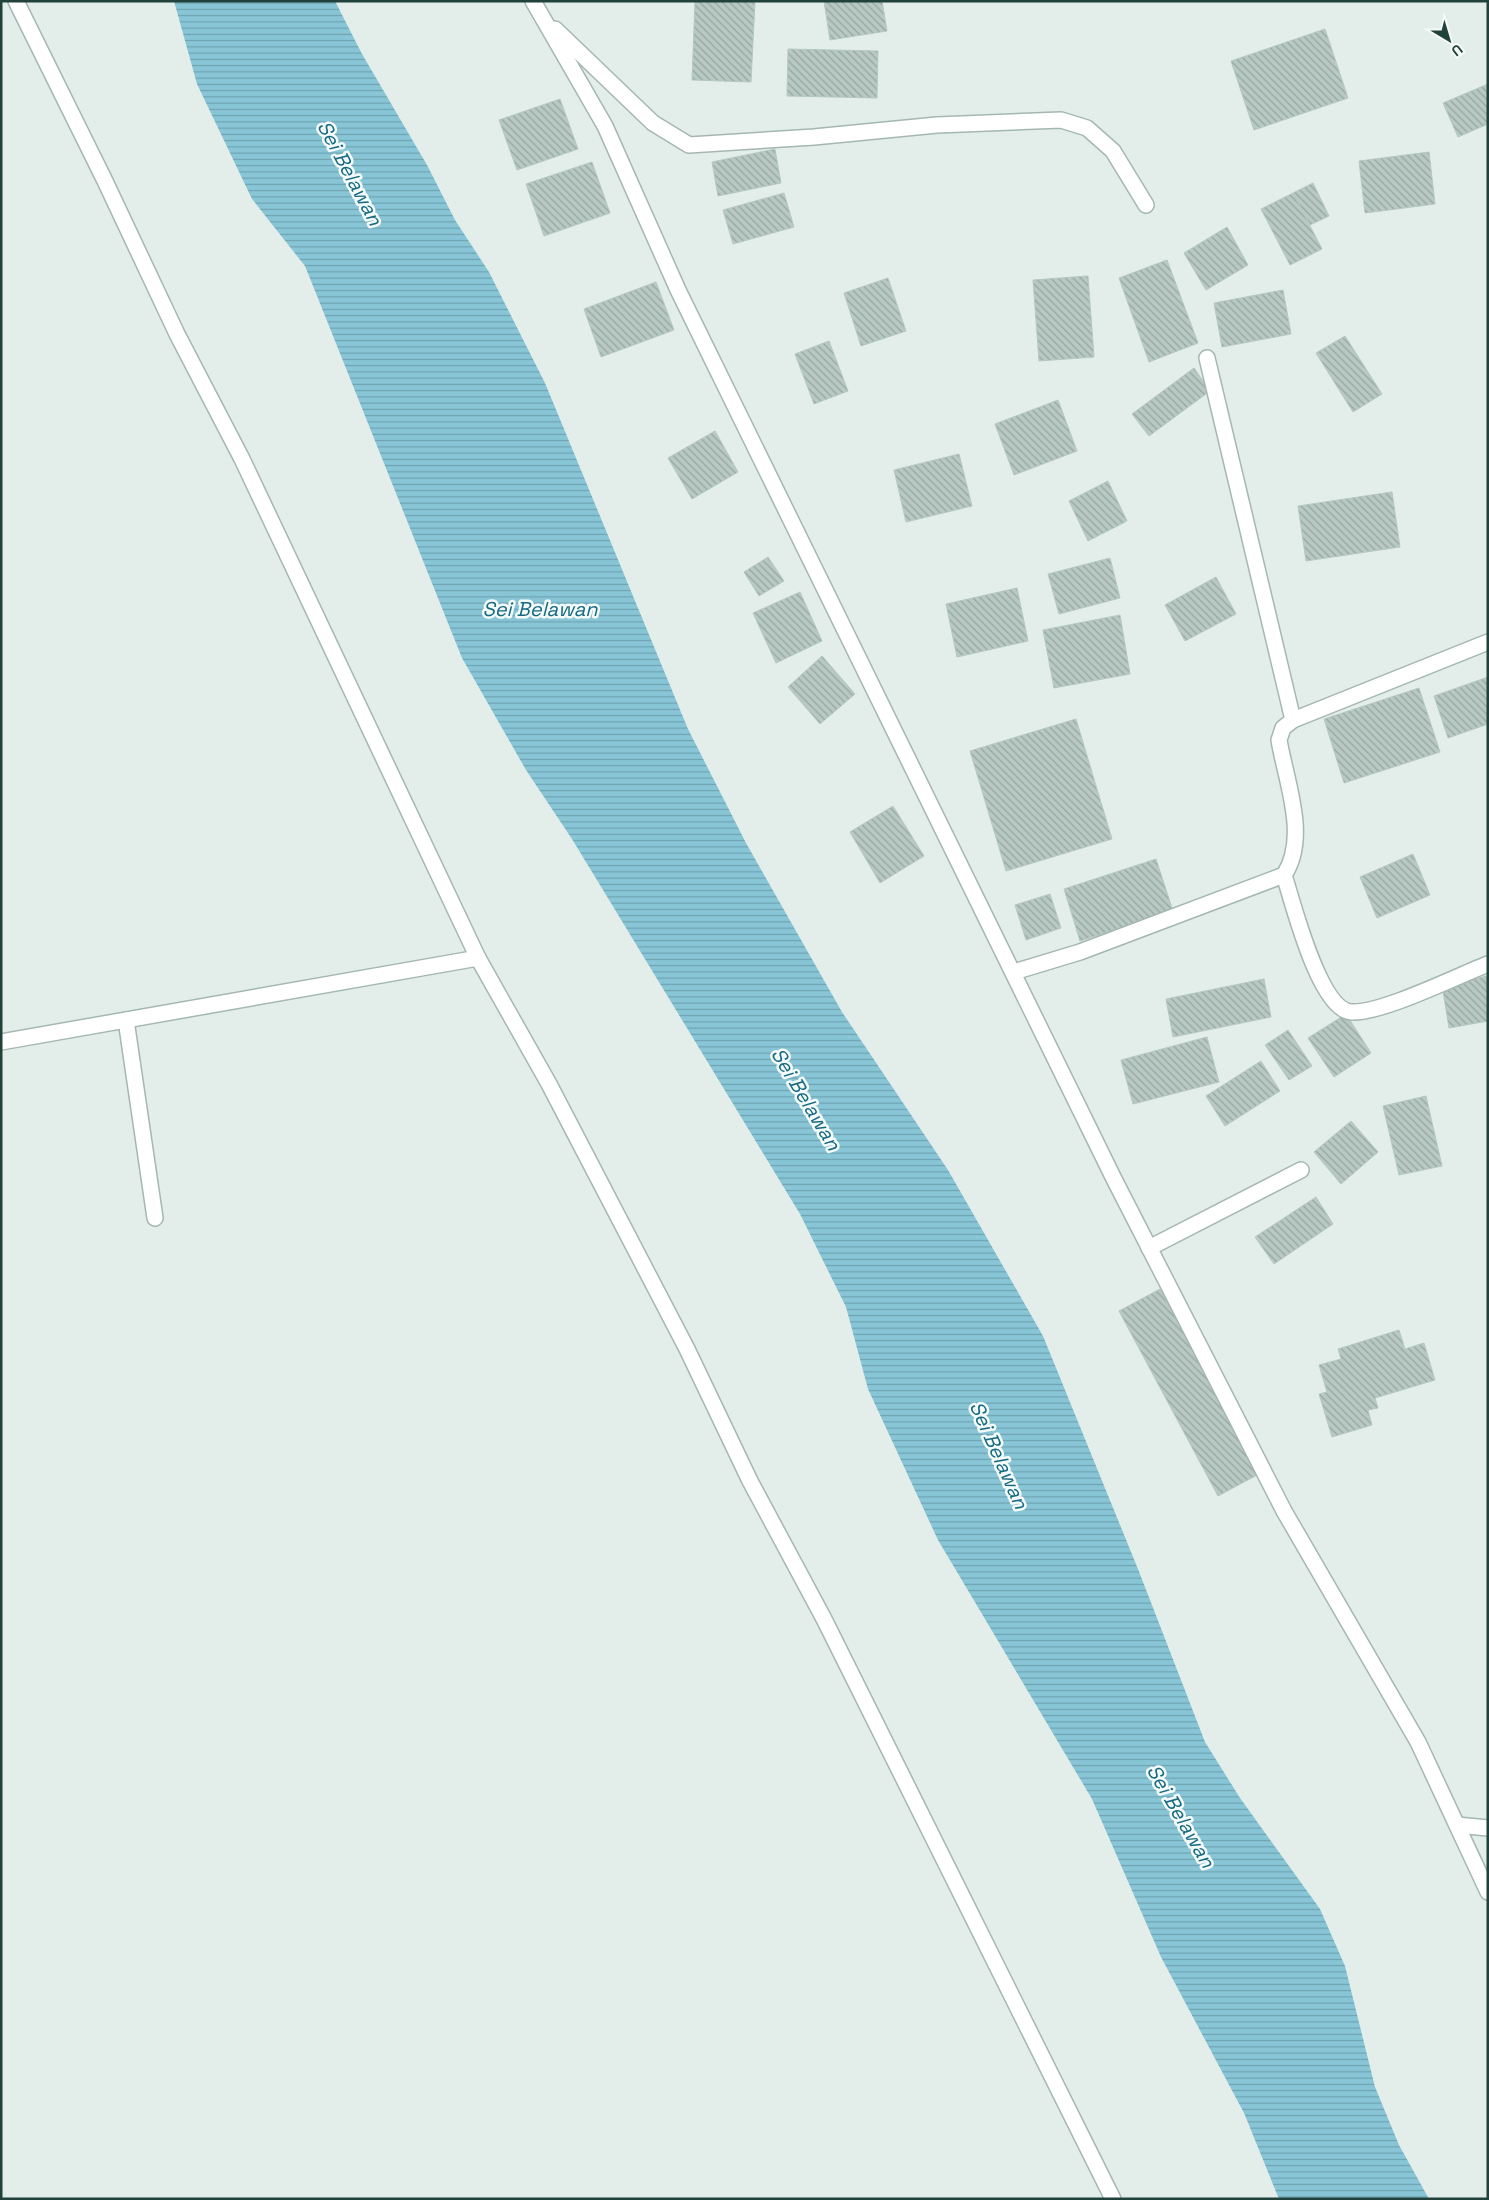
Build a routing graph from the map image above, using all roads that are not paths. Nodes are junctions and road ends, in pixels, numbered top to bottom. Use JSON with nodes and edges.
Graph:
{"nodes":[{"id":1,"x":16,"y":1,"type":"edge"},
{"id":2,"x":533,"y":1,"type":"edge"},
{"id":3,"x":541,"y":15,"type":"junction"},
{"id":4,"x":1146,"y":205,"type":"dead end"},
{"id":5,"x":1207,"y":358,"type":"dead end"},
{"id":6,"x":1488,"y":642,"type":"edge"},
{"id":7,"x":1293,"y":720,"type":"junction"},
{"id":8,"x":1284,"y":875,"type":"junction"},
{"id":9,"x":478,"y":958,"type":"junction"},
{"id":10,"x":1488,"y":964,"type":"edge"},
{"id":11,"x":1014,"y":972,"type":"junction"},
{"id":12,"x":126,"y":1020,"type":"junction"},
{"id":13,"x":1,"y":1042,"type":"edge"},
{"id":14,"x":1301,"y":1170,"type":"dead end"},
{"id":15,"x":156,"y":1218,"type":"dead end"},
{"id":16,"x":1149,"y":1248,"type":"junction"},
{"id":17,"x":1457,"y":1825,"type":"junction"},
{"id":18,"x":1488,"y":1828,"type":"edge"},
{"id":19,"x":1488,"y":1892,"type":"edge"},
{"id":20,"x":1113,"y":2199,"type":"edge"}],
"edges":[{"from":1,"to":9,"type":"street"},
{"from":2,"to":3,"type":"street"},
{"from":3,"to":4,"type":"street"},
{"from":3,"to":11,"type":"street"},
{"from":5,"to":7,"type":"street"},
{"from":6,"to":7,"type":"street"},
{"from":7,"to":8,"type":"street"},
{"from":8,"to":10,"type":"street"},
{"from":8,"to":11,"type":"street"},
{"from":9,"to":12,"type":"street"},
{"from":9,"to":20,"type":"street"},
{"from":11,"to":16,"type":"street"},
{"from":12,"to":13,"type":"street"},
{"from":12,"to":15,"type":"street"},
{"from":14,"to":16,"type":"street"},
{"from":16,"to":17,"type":"street"},
{"from":17,"to":18,"type":"street"},
{"from":17,"to":19,"type":"street"}]}
